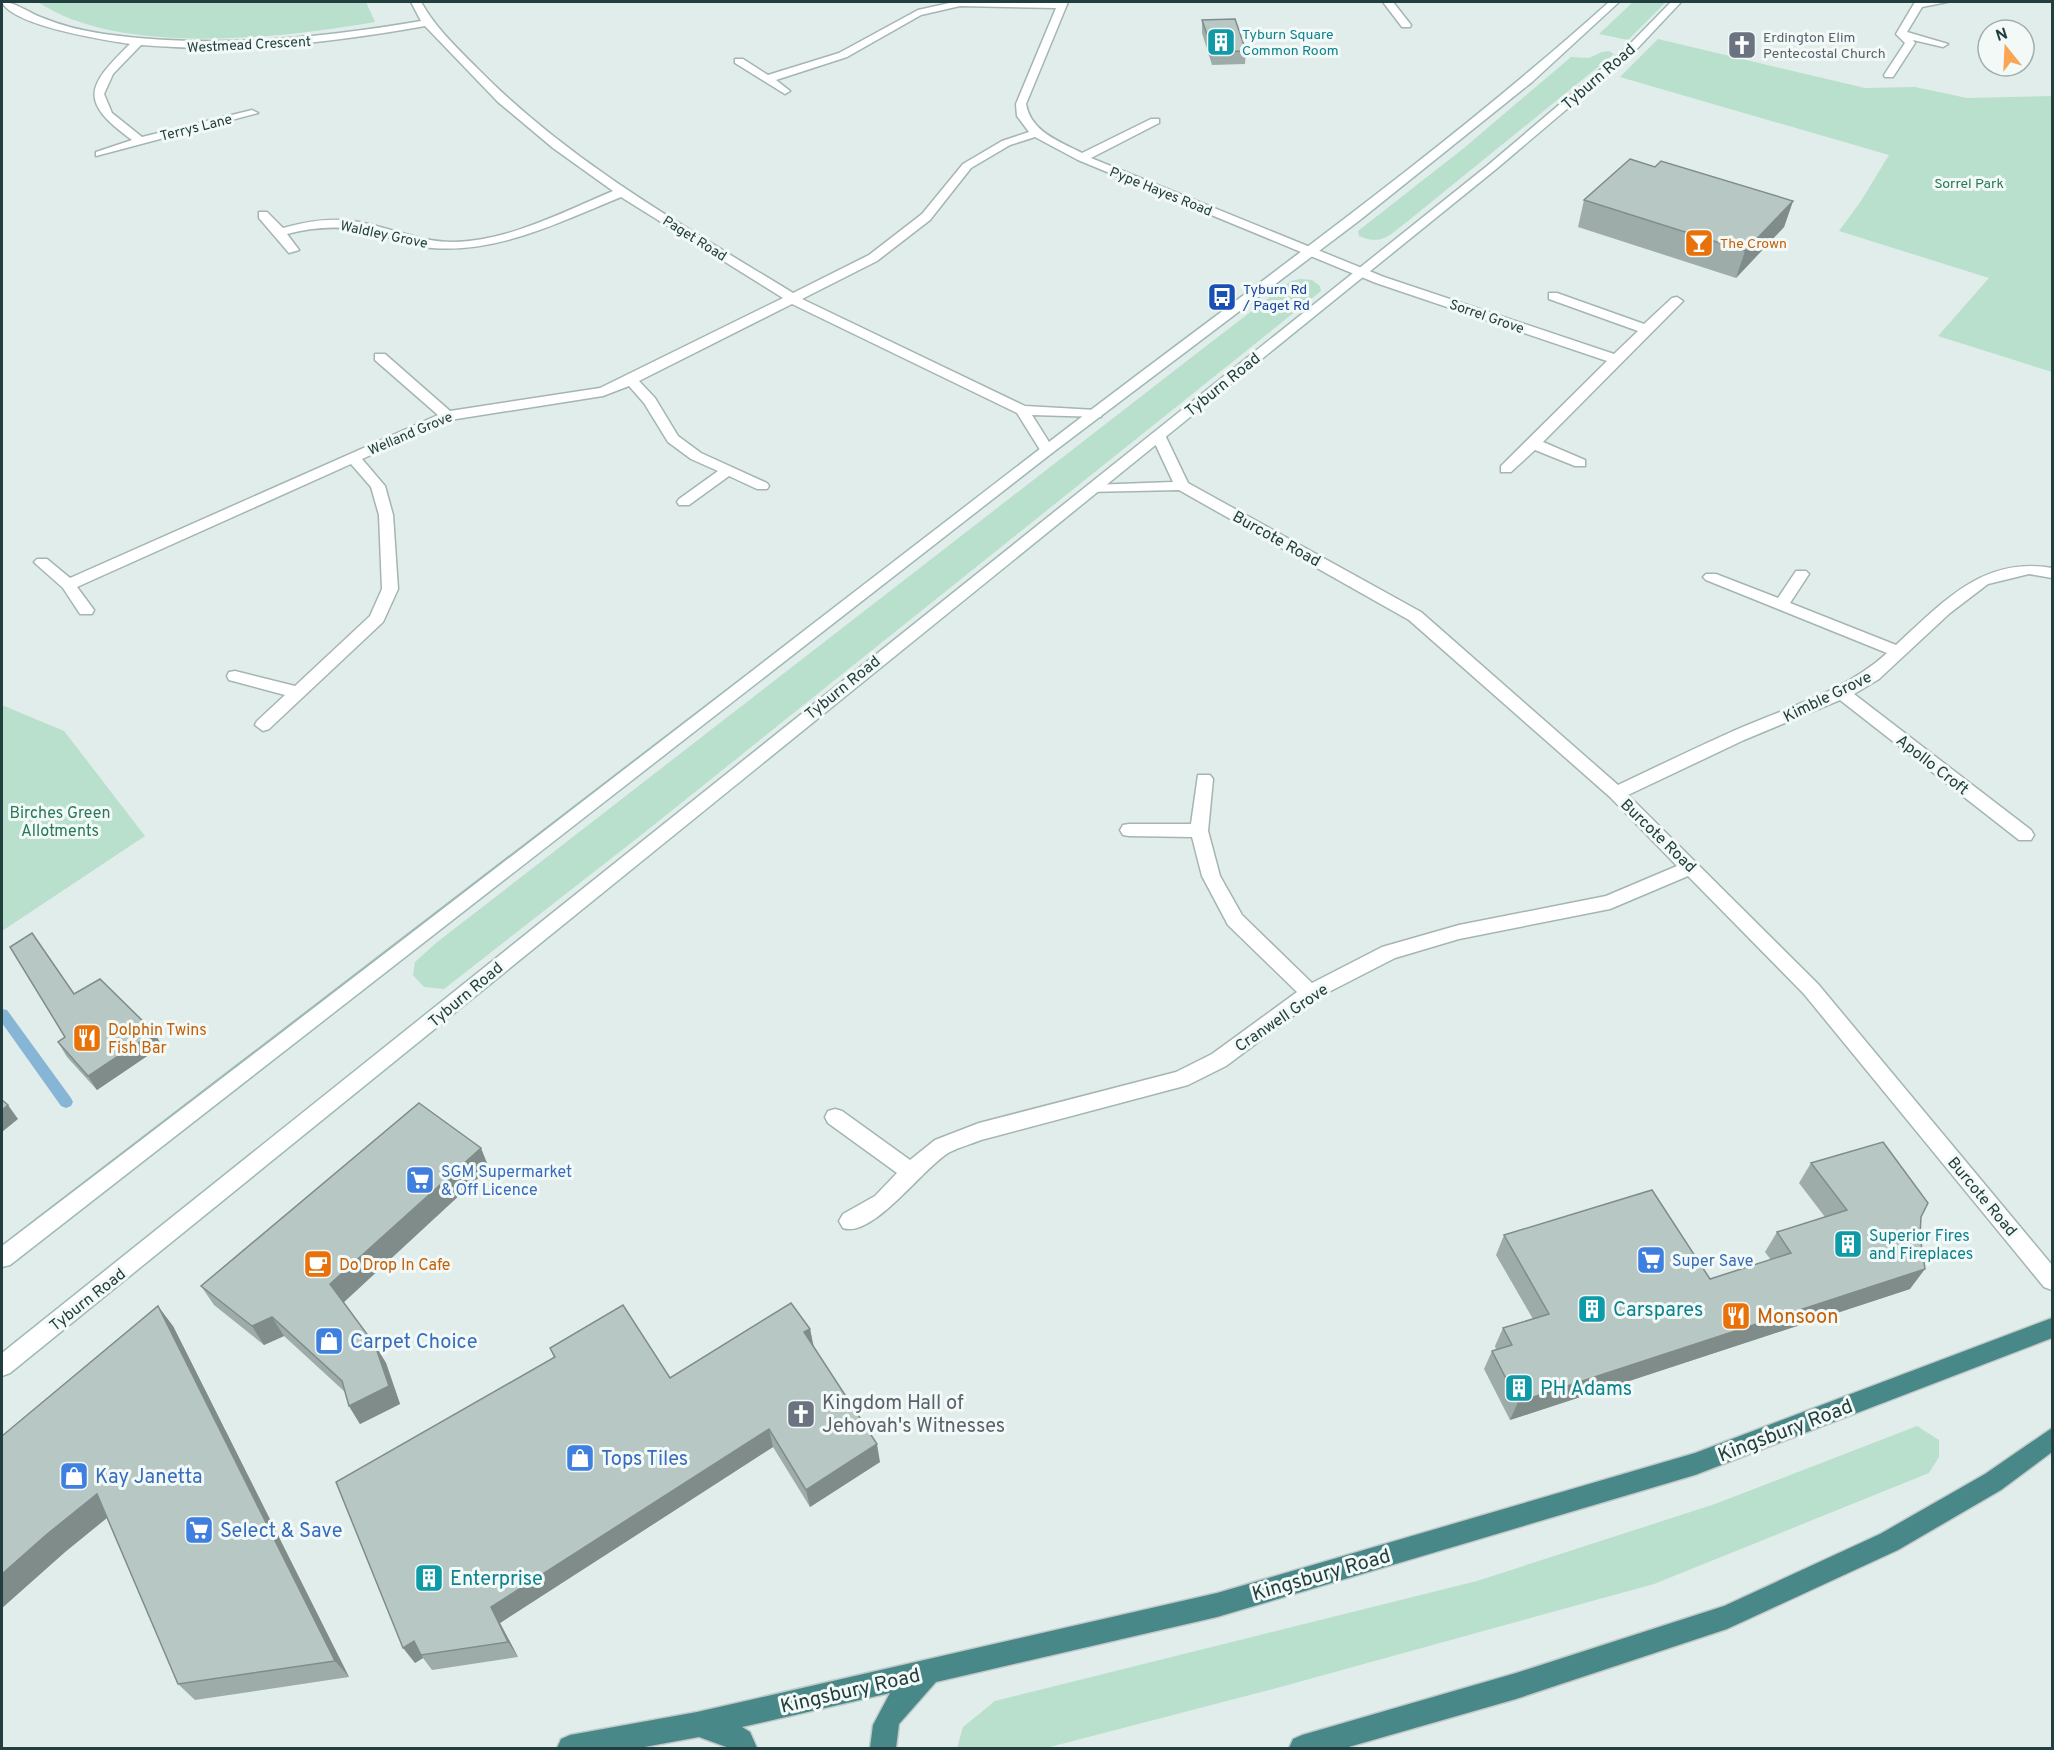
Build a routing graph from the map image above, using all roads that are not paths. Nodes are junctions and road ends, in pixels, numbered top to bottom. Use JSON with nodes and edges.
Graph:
{"nodes":[{"id":1,"x":5,"y":2,"type":"edge"},
{"id":2,"x":416,"y":2,"type":"edge"},
{"id":3,"x":1388,"y":2,"type":"edge"},
{"id":4,"x":1614,"y":2,"type":"edge"},
{"id":5,"x":1676,"y":2,"type":"edge"},
{"id":6,"x":1942,"y":2,"type":"edge"},
{"id":7,"x":1063,"y":3,"type":"edge"},
{"id":8,"x":427,"y":23,"type":"junction"},
{"id":9,"x":1406,"y":25,"type":"dead end"},
{"id":10,"x":1901,"y":34,"type":"junction"},
{"id":11,"x":137,"y":43,"type":"junction"},
{"id":12,"x":1943,"y":44,"type":"dead end"},
{"id":13,"x":739,"y":61,"type":"dead end"},
{"id":14,"x":1889,"y":75,"type":"dead end"},
{"id":15,"x":768,"y":79,"type":"junction"},
{"id":16,"x":784,"y":91,"type":"dead end"},
{"id":17,"x":252,"y":113,"type":"dead end"},
{"id":18,"x":1155,"y":121,"type":"dead end"},
{"id":19,"x":1036,"y":133,"type":"junction"},
{"id":20,"x":140,"y":141,"type":"junction"},
{"id":21,"x":100,"y":154,"type":"dead end"},
{"id":22,"x":1082,"y":158,"type":"junction"},
{"id":23,"x":622,"y":192,"type":"junction"},
{"id":24,"x":263,"y":215,"type":"dead end"},
{"id":25,"x":280,"y":232,"type":"junction"},
{"id":26,"x":293,"y":250,"type":"dead end"},
{"id":27,"x":1308,"y":252,"type":"junction"},
{"id":28,"x":1359,"y":272,"type":"junction"},
{"id":29,"x":1552,"y":296,"type":"dead end"},
{"id":30,"x":793,"y":299,"type":"junction"},
{"id":31,"x":1677,"y":301,"type":"dead end"},
{"id":32,"x":1645,"y":329,"type":"junction"},
{"id":33,"x":380,"y":357,"type":"dead end"},
{"id":34,"x":1616,"y":359,"type":"junction"},
{"id":35,"x":631,"y":380,"type":"junction"},
{"id":36,"x":1022,"y":410,"type":"junction"},
{"id":37,"x":1096,"y":414,"type":"junction"},
{"id":38,"x":447,"y":416,"type":"junction"},
{"id":39,"x":1158,"y":435,"type":"junction"},
{"id":40,"x":1534,"y":444,"type":"junction"},
{"id":41,"x":1047,"y":450,"type":"junction"},
{"id":42,"x":353,"y":458,"type":"junction"},
{"id":43,"x":1580,"y":463,"type":"dead end"},
{"id":44,"x":1506,"y":469,"type":"dead end"},
{"id":45,"x":726,"y":472,"type":"junction"},
{"id":46,"x":762,"y":486,"type":"dead end"},
{"id":47,"x":1182,"y":486,"type":"junction"},
{"id":48,"x":1091,"y":489,"type":"junction"},
{"id":49,"x":684,"y":502,"type":"dead end"},
{"id":50,"x":42,"y":562,"type":"dead end"},
{"id":51,"x":2052,"y":573,"type":"edge"},
{"id":52,"x":1801,"y":574,"type":"dead end"},
{"id":53,"x":1711,"y":577,"type":"dead end"},
{"id":54,"x":68,"y":585,"type":"junction"},
{"id":55,"x":1782,"y":604,"type":"junction"},
{"id":56,"x":86,"y":610,"type":"dead end"},
{"id":57,"x":1900,"y":652,"type":"junction"},
{"id":58,"x":235,"y":676,"type":"dead end"},
{"id":59,"x":296,"y":692,"type":"junction"},
{"id":60,"x":1842,"y":693,"type":"junction"},
{"id":61,"x":263,"y":725,"type":"dead end"},
{"id":62,"x":1204,"y":779,"type":"dead end"},
{"id":63,"x":1616,"y":793,"type":"junction"},
{"id":64,"x":1129,"y":830,"type":"dead end"},
{"id":65,"x":1199,"y":831,"type":"junction"},
{"id":66,"x":2025,"y":835,"type":"dead end"},
{"id":67,"x":1692,"y":867,"type":"junction"},
{"id":68,"x":1310,"y":993,"type":"junction"},
{"id":69,"x":835,"y":1117,"type":"dead end"},
{"id":70,"x":911,"y":1172,"type":"junction"},
{"id":71,"x":850,"y":1221,"type":"dead end"},
{"id":72,"x":2,"y":1258,"type":"edge"},
{"id":73,"x":2052,"y":1280,"type":"edge"},
{"id":74,"x":80,"y":1305,"type":"junction"},
{"id":75,"x":2052,"y":1328,"type":"edge"},
{"id":76,"x":2,"y":1352,"type":"edge"},
{"id":77,"x":2,"y":1366,"type":"edge"},
{"id":78,"x":2052,"y":1439,"type":"edge"},
{"id":79,"x":930,"y":1671,"type":"junction"},
{"id":80,"x":697,"y":1725,"type":"junction"},
{"id":81,"x":570,"y":1749,"type":"edge"},
{"id":82,"x":744,"y":1749,"type":"edge"},
{"id":83,"x":883,"y":1749,"type":"edge"},
{"id":84,"x":1302,"y":1749,"type":"edge"}],
"edges":[{"from":1,"to":11,"type":"street","name":"Westmead Crescent"},
{"from":2,"to":8,"type":"street","name":"Paget Road"},
{"from":3,"to":9,"type":"street"},
{"from":4,"to":27,"type":"street"},
{"from":5,"to":28,"type":"street","name":"Tyburn Road"},
{"from":6,"to":10,"type":"street"},
{"from":7,"to":15,"type":"street"},
{"from":7,"to":19,"type":"street","name":"Pype Hayes Road"},
{"from":8,"to":11,"type":"street","name":"Westmead Crescent"},
{"from":8,"to":23,"type":"street","name":"Paget Road"},
{"from":10,"to":12,"type":"street"},
{"from":10,"to":14,"type":"street"},
{"from":11,"to":20,"type":"street","name":"Terrys Lane"},
{"from":13,"to":15,"type":"street"},
{"from":15,"to":16,"type":"street"},
{"from":17,"to":20,"type":"street","name":"Terrys Lane"},
{"from":18,"to":22,"type":"street"},
{"from":19,"to":22,"type":"street","name":"Pype Hayes Road"},
{"from":19,"to":30,"type":"street","name":"Welland Grove"},
{"from":20,"to":21,"type":"street","name":"Terrys Lane"},
{"from":22,"to":27,"type":"street","name":"Pype Hayes Road"},
{"from":23,"to":25,"type":"street","name":"Waldley Grove"},
{"from":23,"to":30,"type":"street","name":"Paget Road"},
{"from":24,"to":25,"type":"street"},
{"from":25,"to":26,"type":"street"},
{"from":27,"to":28,"type":"street","name":"Pype Hayes Road"},
{"from":27,"to":37,"type":"street"},
{"from":28,"to":34,"type":"street","name":"Sorrel Grove"},
{"from":28,"to":39,"type":"street","name":"Tyburn Road"},
{"from":29,"to":32,"type":"street"},
{"from":30,"to":35,"type":"street","name":"Welland Grove"},
{"from":30,"to":36,"type":"street","name":"Paget Road"},
{"from":31,"to":32,"type":"street"},
{"from":32,"to":34,"type":"street"},
{"from":33,"to":38,"type":"street"},
{"from":34,"to":40,"type":"street"},
{"from":35,"to":38,"type":"street","name":"Welland Grove"},
{"from":35,"to":45,"type":"street"},
{"from":36,"to":37,"type":"street","name":"Paget Road"},
{"from":36,"to":41,"type":"street"},
{"from":37,"to":41,"type":"street"},
{"from":38,"to":42,"type":"street","name":"Welland Grove"},
{"from":39,"to":47,"type":"street"},
{"from":39,"to":48,"type":"street","name":"Tyburn Road"},
{"from":40,"to":43,"type":"street"},
{"from":40,"to":44,"type":"street"},
{"from":41,"to":72,"type":"street"},
{"from":42,"to":54,"type":"street","name":"Welland Grove"},
{"from":42,"to":59,"type":"street"},
{"from":45,"to":46,"type":"street"},
{"from":45,"to":49,"type":"street"},
{"from":47,"to":48,"type":"street"},
{"from":47,"to":63,"type":"street","name":"Burcote Road"},
{"from":48,"to":74,"type":"street","name":"Tyburn Road"},
{"from":50,"to":54,"type":"street"},
{"from":51,"to":57,"type":"street","name":"Kimble Grove"},
{"from":52,"to":55,"type":"street"},
{"from":53,"to":55,"type":"street"},
{"from":54,"to":56,"type":"street"},
{"from":55,"to":57,"type":"street"},
{"from":57,"to":60,"type":"street","name":"Kimble Grove"},
{"from":58,"to":59,"type":"street"},
{"from":59,"to":61,"type":"street"},
{"from":60,"to":63,"type":"street","name":"Kimble Grove"},
{"from":60,"to":66,"type":"street","name":"Apollo Croft"},
{"from":62,"to":65,"type":"street"},
{"from":63,"to":67,"type":"street","name":"Burcote Road"},
{"from":64,"to":65,"type":"street"},
{"from":65,"to":68,"type":"street"},
{"from":67,"to":68,"type":"street","name":"Cranwell Grove"},
{"from":67,"to":73,"type":"street","name":"Burcote Road"},
{"from":68,"to":70,"type":"street","name":"Cranwell Grove"},
{"from":69,"to":70,"type":"street"},
{"from":70,"to":71,"type":"street","name":"Cranwell Grove"},
{"from":74,"to":76,"type":"street"},
{"from":74,"to":77,"type":"street","name":"Tyburn Road"},
{"from":75,"to":79,"type":"highway","name":"Kingsbury Road"},
{"from":78,"to":84,"type":"highway"},
{"from":79,"to":80,"type":"highway","name":"Kingsbury Road"},
{"from":79,"to":83,"type":"highway"},
{"from":80,"to":81,"type":"highway","name":"Kingsbury Road"},
{"from":80,"to":82,"type":"highway"}]}
